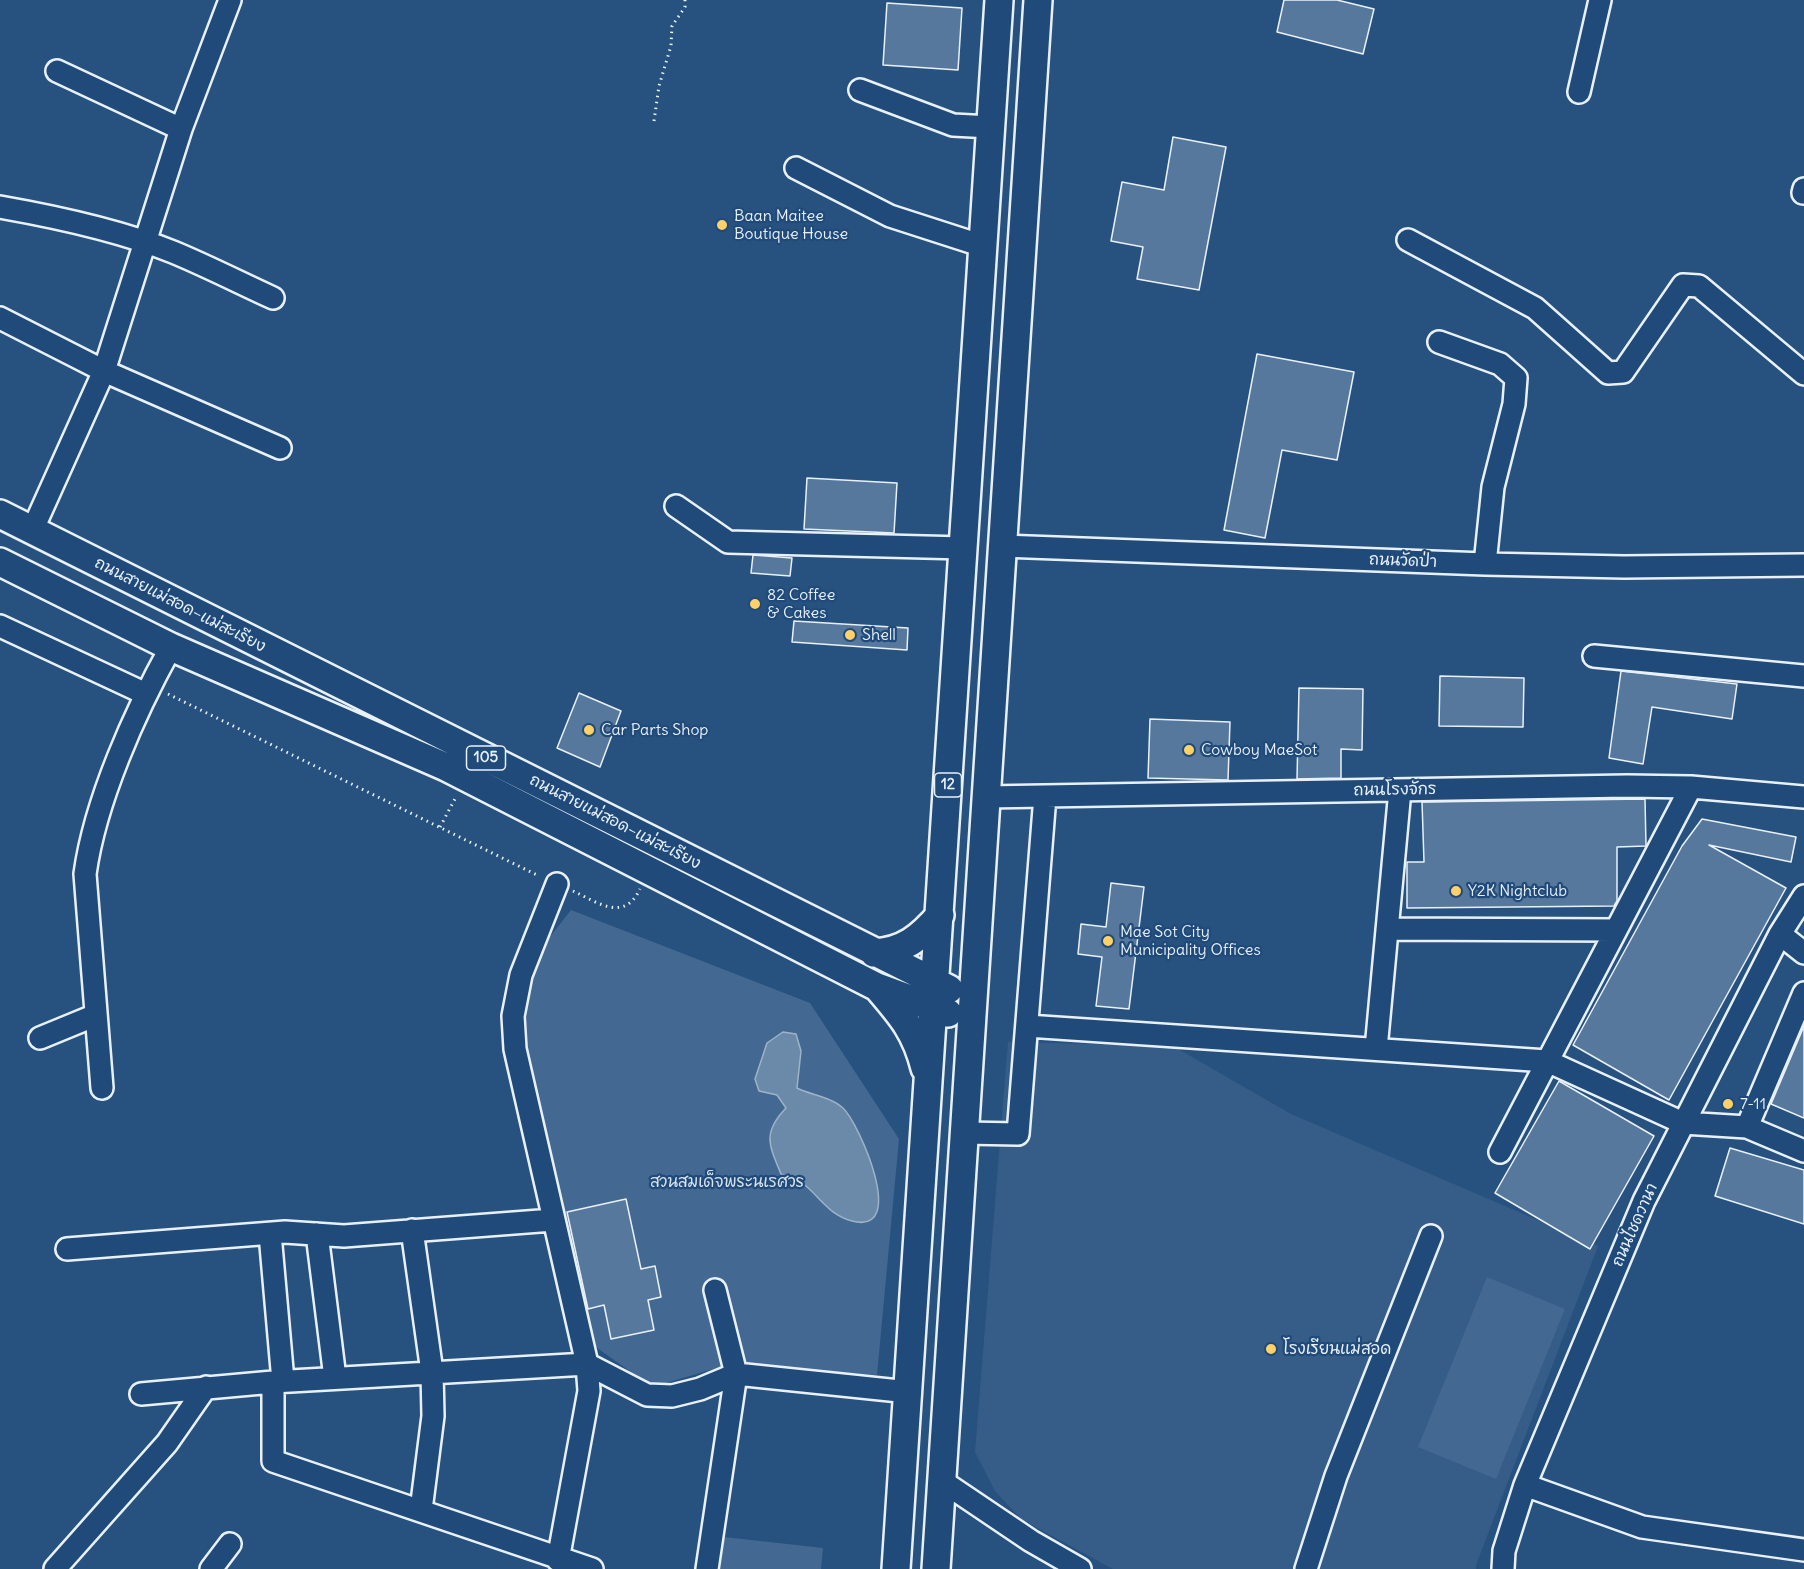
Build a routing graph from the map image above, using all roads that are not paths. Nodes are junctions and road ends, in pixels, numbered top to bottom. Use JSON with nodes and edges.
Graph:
{"nodes":[{"id":1,"x":230,"y":0,"type":"edge"},
{"id":2,"x":999,"y":0,"type":"edge"},
{"id":3,"x":1038,"y":0,"type":"edge"},
{"id":4,"x":1600,"y":0,"type":"edge"},
{"id":5,"x":57,"y":71,"type":"dead end"},
{"id":6,"x":860,"y":90,"type":"dead end"},
{"id":7,"x":1579,"y":92,"type":"dead end"},
{"id":8,"x":991,"y":127,"type":"junction"},
{"id":9,"x":181,"y":129,"type":"junction"},
{"id":10,"x":796,"y":168,"type":"dead end"},
{"id":11,"x":986,"y":196,"type":"junction"},
{"id":12,"x":1025,"y":197,"type":"junction"},
{"id":13,"x":0,"y":207,"type":"edge"},
{"id":14,"x":1408,"y":240,"type":"dead end"},
{"id":15,"x":143,"y":242,"type":"junction"},
{"id":16,"x":983,"y":246,"type":"junction"},
{"id":17,"x":273,"y":298,"type":"dead end"},
{"id":18,"x":0,"y":318,"type":"edge"},
{"id":19,"x":1439,"y":342,"type":"dead end"},
{"id":20,"x":104,"y":371,"type":"junction"},
{"id":21,"x":1804,"y":374,"type":"edge"},
{"id":22,"x":280,"y":448,"type":"dead end"},
{"id":23,"x":676,"y":506,"type":"dead end"},
{"id":24,"x":0,"y":514,"type":"edge"},
{"id":25,"x":33,"y":531,"type":"junction"},
{"id":26,"x":1002,"y":546,"type":"junction"},
{"id":27,"x":963,"y":548,"type":"junction"},
{"id":28,"x":1485,"y":564,"type":"junction"},
{"id":29,"x":1,"y":565,"type":"edge"},
{"id":30,"x":1804,"y":565,"type":"edge"},
{"id":31,"x":0,"y":626,"type":"edge"},
{"id":32,"x":171,"y":646,"type":"junction"},
{"id":33,"x":1594,"y":656,"type":"dead end"},
{"id":34,"x":1804,"y":676,"type":"edge"},
{"id":35,"x":148,"y":690,"type":"junction"},
{"id":36,"x":458,"y":743,"type":"junction"},
{"id":37,"x":456,"y":772,"type":"junction"},
{"id":38,"x":1691,"y":788,"type":"junction"},
{"id":39,"x":1400,"y":790,"type":"junction"},
{"id":40,"x":1046,"y":796,"type":"junction"},
{"id":41,"x":986,"y":797,"type":"junction"},
{"id":42,"x":1804,"y":798,"type":"edge"},
{"id":43,"x":557,"y":884,"type":"road end"},
{"id":44,"x":1804,"y":896,"type":"edge"},
{"id":45,"x":940,"y":915,"type":"junction"},
{"id":46,"x":1387,"y":929,"type":"junction"},
{"id":47,"x":1616,"y":930,"type":"junction"},
{"id":48,"x":1780,"y":934,"type":"junction"},
{"id":49,"x":874,"y":953,"type":"junction"},
{"id":50,"x":1804,"y":953,"type":"edge"},
{"id":51,"x":877,"y":987,"type":"junction"},
{"id":52,"x":1804,"y":993,"type":"edge"},
{"id":53,"x":934,"y":996,"type":"junction"},
{"id":54,"x":972,"y":1010,"type":"junction"},
{"id":55,"x":96,"y":1016,"type":"junction"},
{"id":56,"x":1027,"y":1026,"type":"junction"},
{"id":57,"x":40,"y":1038,"type":"dead end"},
{"id":58,"x":1376,"y":1049,"type":"junction"},
{"id":59,"x":1547,"y":1061,"type":"junction"},
{"id":60,"x":929,"y":1083,"type":"junction"},
{"id":61,"x":102,"y":1088,"type":"dead end"},
{"id":62,"x":1683,"y":1123,"type":"junction"},
{"id":63,"x":1747,"y":1127,"type":"junction"},
{"id":64,"x":964,"y":1133,"type":"junction"},
{"id":65,"x":1804,"y":1151,"type":"edge"},
{"id":66,"x":1500,"y":1152,"type":"dead end"},
{"id":67,"x":553,"y":1220,"type":"junction"},
{"id":68,"x":412,"y":1230,"type":"junction"},
{"id":69,"x":270,"y":1234,"type":"junction"},
{"id":70,"x":317,"y":1234,"type":"junction"},
{"id":71,"x":1431,"y":1236,"type":"dead end"},
{"id":72,"x":67,"y":1249,"type":"dead end"},
{"id":73,"x":715,"y":1290,"type":"dead end"},
{"id":74,"x":587,"y":1364,"type":"junction"},
{"id":75,"x":432,"y":1372,"type":"junction"},
{"id":76,"x":736,"y":1374,"type":"junction"},
{"id":77,"x":335,"y":1378,"type":"junction"},
{"id":78,"x":278,"y":1382,"type":"junction"},
{"id":79,"x":206,"y":1387,"type":"junction"},
{"id":80,"x":909,"y":1392,"type":"junction"},
{"id":81,"x":141,"y":1394,"type":"dead end"},
{"id":82,"x":942,"y":1481,"type":"junction"},
{"id":83,"x":1525,"y":1485,"type":"junction"},
{"id":84,"x":422,"y":1510,"type":"junction"},
{"id":85,"x":230,"y":1544,"type":"dead end"},
{"id":86,"x":1804,"y":1550,"type":"edge"},
{"id":87,"x":558,"y":1560,"type":"junction"},
{"id":88,"x":56,"y":1569,"type":"edge"},
{"id":89,"x":211,"y":1569,"type":"edge"},
{"id":90,"x":592,"y":1569,"type":"edge"},
{"id":91,"x":707,"y":1569,"type":"edge"},
{"id":92,"x":896,"y":1569,"type":"edge"},
{"id":93,"x":936,"y":1569,"type":"edge"},
{"id":94,"x":1080,"y":1569,"type":"edge"},
{"id":95,"x":1306,"y":1569,"type":"edge"},
{"id":96,"x":1503,"y":1569,"type":"edge"}],
"edges":[{"from":1,"to":9,"type":"street"},
{"from":2,"to":8,"type":"main road","number":"12"},
{"from":3,"to":12,"type":"main road","number":"12"},
{"from":4,"to":7,"type":"street"},
{"from":5,"to":9,"type":"street"},
{"from":6,"to":8,"type":"street"},
{"from":8,"to":11,"type":"main road","number":"12"},
{"from":9,"to":15,"type":"street"},
{"from":10,"to":16,"type":"street"},
{"from":11,"to":12,"type":"main road"},
{"from":11,"to":16,"type":"main road","number":"12"},
{"from":12,"to":26,"type":"main road","number":"12"},
{"from":13,"to":15,"type":"street"},
{"from":14,"to":21,"type":"street"},
{"from":15,"to":17,"type":"street"},
{"from":15,"to":20,"type":"street"},
{"from":16,"to":27,"type":"main road","number":"12"},
{"from":18,"to":20,"type":"street"},
{"from":19,"to":28,"type":"street"},
{"from":20,"to":22,"type":"street"},
{"from":20,"to":25,"type":"street"},
{"from":23,"to":27,"type":"street"},
{"from":24,"to":25,"type":"main road","name":"ถนนสายแม่สอด–แม่สะเรียง","number":"105"},
{"from":25,"to":36,"type":"main road","name":"ถนนสายแม่สอด–แม่สะเรียง","number":"105"},
{"from":26,"to":28,"type":"street","name":"ถนนวัดป่า"},
{"from":26,"to":41,"type":"main road","number":"12"},
{"from":27,"to":45,"type":"main road","number":"12"},
{"from":28,"to":30,"type":"street","name":"ถนนวัดป่า"},
{"from":29,"to":32,"type":"main road","name":"ถนนสายแม่สอด–แม่สะเรียง","number":"105"},
{"from":31,"to":35,"type":"street"},
{"from":32,"to":35,"type":"street"},
{"from":32,"to":37,"type":"main road","name":"ถนนสายแม่สอด–แม่สะเรียง","number":"105"},
{"from":33,"to":34,"type":"street"},
{"from":35,"to":55,"type":"street"},
{"from":36,"to":37,"type":"main road"},
{"from":36,"to":49,"type":"main road","name":"ถนนสายแม่สอด–แม่สะเรียง","number":"105"},
{"from":37,"to":51,"type":"main road","name":"ถนนสายแม่สอด–แม่สะเรียง","number":"105"},
{"from":38,"to":39,"type":"street","name":"ถนนโรงจักร"},
{"from":38,"to":42,"type":"street","name":"ถนนโรงจักร"},
{"from":38,"to":47,"type":"street"},
{"from":39,"to":40,"type":"street","name":"ถนนโรงจักร"},
{"from":39,"to":46,"type":"street"},
{"from":40,"to":41,"type":"street","name":"ถนนโรงจักร"},
{"from":40,"to":56,"type":"street"},
{"from":41,"to":54,"type":"main road","number":"12"},
{"from":43,"to":67,"type":"street"},
{"from":44,"to":48,"type":"street","name":"ถนนไชดวานา"},
{"from":45,"to":49,"type":"main road"},
{"from":45,"to":53,"type":"main road","number":"12"},
{"from":46,"to":47,"type":"street"},
{"from":46,"to":58,"type":"street"},
{"from":47,"to":59,"type":"street"},
{"from":48,"to":50,"type":"street"},
{"from":48,"to":62,"type":"street","name":"ถนนไชดวานา"},
{"from":49,"to":53,"type":"main road","name":"ถนนสายแม่สอด–แม่สะเรียง","number":"105"},
{"from":51,"to":53,"type":"main road","name":"ถนนสายแม่สอด–แม่สะเรียง","number":"105"},
{"from":51,"to":60,"type":"main road"},
{"from":52,"to":63,"type":"street"},
{"from":53,"to":54,"type":"main road","name":"ถนนสายแม่สอด–แม่สะเรียง","number":"105"},
{"from":53,"to":60,"type":"main road","number":"12"},
{"from":54,"to":64,"type":"main road","number":"12"},
{"from":55,"to":57,"type":"street"},
{"from":55,"to":61,"type":"street"},
{"from":56,"to":58,"type":"street"},
{"from":56,"to":64,"type":"street"},
{"from":58,"to":59,"type":"street"},
{"from":59,"to":62,"type":"street"},
{"from":59,"to":66,"type":"street"},
{"from":60,"to":80,"type":"main road","number":"12"},
{"from":62,"to":63,"type":"street"},
{"from":62,"to":83,"type":"street","name":"ถนนไชดวานา"},
{"from":63,"to":65,"type":"street"},
{"from":64,"to":82,"type":"main road","number":"12"},
{"from":67,"to":68,"type":"street"},
{"from":67,"to":74,"type":"street"},
{"from":68,"to":70,"type":"street"},
{"from":68,"to":75,"type":"street"},
{"from":69,"to":70,"type":"street"},
{"from":69,"to":72,"type":"street"},
{"from":69,"to":78,"type":"street"},
{"from":70,"to":77,"type":"street"},
{"from":71,"to":95,"type":"street"},
{"from":73,"to":76,"type":"street"},
{"from":74,"to":75,"type":"street"},
{"from":74,"to":76,"type":"street"},
{"from":74,"to":87,"type":"street"},
{"from":75,"to":77,"type":"street"},
{"from":75,"to":84,"type":"street"},
{"from":76,"to":80,"type":"street"},
{"from":76,"to":91,"type":"street"},
{"from":77,"to":78,"type":"street"},
{"from":78,"to":79,"type":"street"},
{"from":78,"to":84,"type":"street"},
{"from":79,"to":81,"type":"street"},
{"from":79,"to":88,"type":"street"},
{"from":80,"to":92,"type":"main road","number":"12"},
{"from":82,"to":93,"type":"main road","number":"12"},
{"from":82,"to":94,"type":"street"},
{"from":83,"to":86,"type":"street"},
{"from":83,"to":96,"type":"street","name":"ถนนไชดวานา"},
{"from":84,"to":87,"type":"street"},
{"from":85,"to":89,"type":"street"},
{"from":87,"to":90,"type":"street"}]}
